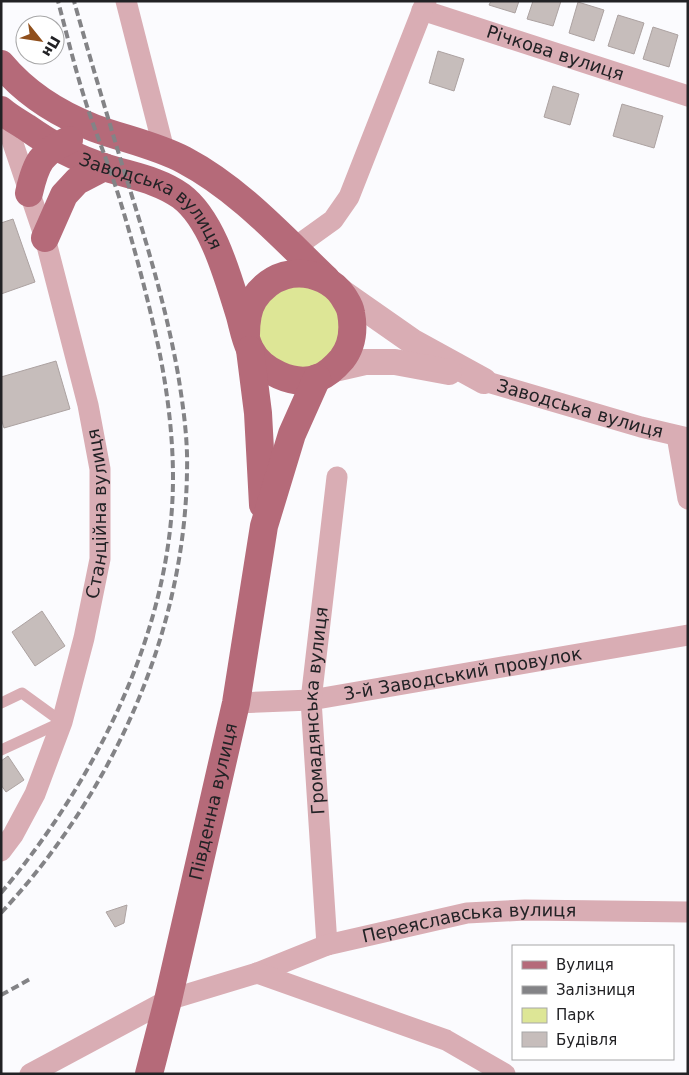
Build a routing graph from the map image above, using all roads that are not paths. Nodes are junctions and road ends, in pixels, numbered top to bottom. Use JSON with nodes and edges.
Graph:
{"nodes":[{"id":1,"x":126,"y":1,"type":"edge"},
{"id":2,"x":424,"y":6,"type":"edge"},
{"id":3,"x":1,"y":64,"type":"edge"},
{"id":4,"x":688,"y":96,"type":"edge"},
{"id":5,"x":2,"y":111,"type":"edge"},
{"id":6,"x":93,"y":128,"type":"junction"},
{"id":7,"x":54,"y":147,"type":"junction"},
{"id":8,"x":164,"y":150,"type":"junction"},
{"id":9,"x":104,"y":168,"type":"junction"},
{"id":10,"x":29,"y":193,"type":"junction"},
{"id":11,"x":44,"y":238,"type":"junction"},
{"id":12,"x":294,"y":248,"type":"junction"},
{"id":13,"x":334,"y":286,"type":"junction"},
{"id":14,"x":248,"y":342,"type":"junction"},
{"id":15,"x":324,"y":374,"type":"junction"},
{"id":16,"x":484,"y":381,"type":"junction"},
{"id":17,"x":683,"y":437,"type":"edge"},
{"id":18,"x":337,"y":477,"type":"dead end"},
{"id":19,"x":688,"y":499,"type":"edge"},
{"id":20,"x":264,"y":526,"type":"junction"},
{"id":21,"x":688,"y":635,"type":"edge"},
{"id":22,"x":311,"y":700,"type":"junction"},
{"id":23,"x":1,"y":703,"type":"edge"},
{"id":24,"x":236,"y":704,"type":"junction"},
{"id":25,"x":62,"y":722,"type":"junction"},
{"id":26,"x":1,"y":750,"type":"edge"},
{"id":27,"x":1,"y":852,"type":"edge"},
{"id":28,"x":688,"y":912,"type":"edge"},
{"id":29,"x":327,"y":945,"type":"junction"},
{"id":30,"x":257,"y":973,"type":"junction"},
{"id":31,"x":168,"y":1000,"type":"junction"},
{"id":32,"x":30,"y":1074,"type":"edge"},
{"id":33,"x":149,"y":1074,"type":"edge"},
{"id":34,"x":505,"y":1074,"type":"edge"}],
"edges":[{"from":1,"to":8,"type":"street"},
{"from":2,"to":4,"type":"street","name":"Річкова вулиця"},
{"from":2,"to":12,"type":"street","name":"Річкова вулиця"},
{"from":3,"to":6,"type":"main road","name":"Заводська вулиця"},
{"from":5,"to":7,"type":"main road","name":"Заводська вулиця"},
{"from":5,"to":10,"type":"street","name":"Станційна вулиця"},
{"from":6,"to":7,"type":"main road"},
{"from":6,"to":8,"type":"main road","name":"Заводська вулиця"},
{"from":7,"to":9,"type":"main road","name":"Заводська вулиця"},
{"from":7,"to":10,"type":"main road"},
{"from":8,"to":12,"type":"main road","name":"Заводська вулиця"},
{"from":9,"to":11,"type":"main road"},
{"from":9,"to":14,"type":"main road","name":"Заводська вулиця"},
{"from":10,"to":11,"type":"street","name":"Станційна вулиця"},
{"from":11,"to":25,"type":"street","name":"Станційна вулиця"},
{"from":12,"to":13,"type":"main road","name":"Заводська вулиця"},
{"from":13,"to":14,"type":"main road"},
{"from":13,"to":15,"type":"main road"},
{"from":13,"to":16,"type":"street","name":"Заводська вулиця"},
{"from":14,"to":15,"type":"main road"},
{"from":14,"to":20,"type":"main road","name":"Південна вулиця"},
{"from":15,"to":16,"type":"street","name":"Заводська вулиця"},
{"from":15,"to":20,"type":"main road","name":"Південна вулиця"},
{"from":16,"to":17,"type":"street","name":"Заводська вулиця"},
{"from":17,"to":19,"type":"street","name":"Заводська вулиця"},
{"from":18,"to":22,"type":"street","name":"Громадянська вулиця"},
{"from":20,"to":24,"type":"main road","name":"Південна вулиця"},
{"from":21,"to":22,"type":"street","name":"3-й Заводський провулок"},
{"from":22,"to":24,"type":"street","name":"3-й Заводський провулок"},
{"from":22,"to":29,"type":"street","name":"Громадянська вулиця"},
{"from":23,"to":25,"type":"lane"},
{"from":24,"to":31,"type":"main road","name":"Південна вулиця"},
{"from":25,"to":26,"type":"lane"},
{"from":25,"to":27,"type":"street","name":"Станційна вулиця"},
{"from":28,"to":29,"type":"street","name":"Переяславська вулиця"},
{"from":29,"to":30,"type":"street","name":"Переяславська вулиця"},
{"from":30,"to":31,"type":"street"},
{"from":30,"to":34,"type":"street"},
{"from":31,"to":32,"type":"street"},
{"from":31,"to":33,"type":"main road","name":"Південна вулиця"}]}
